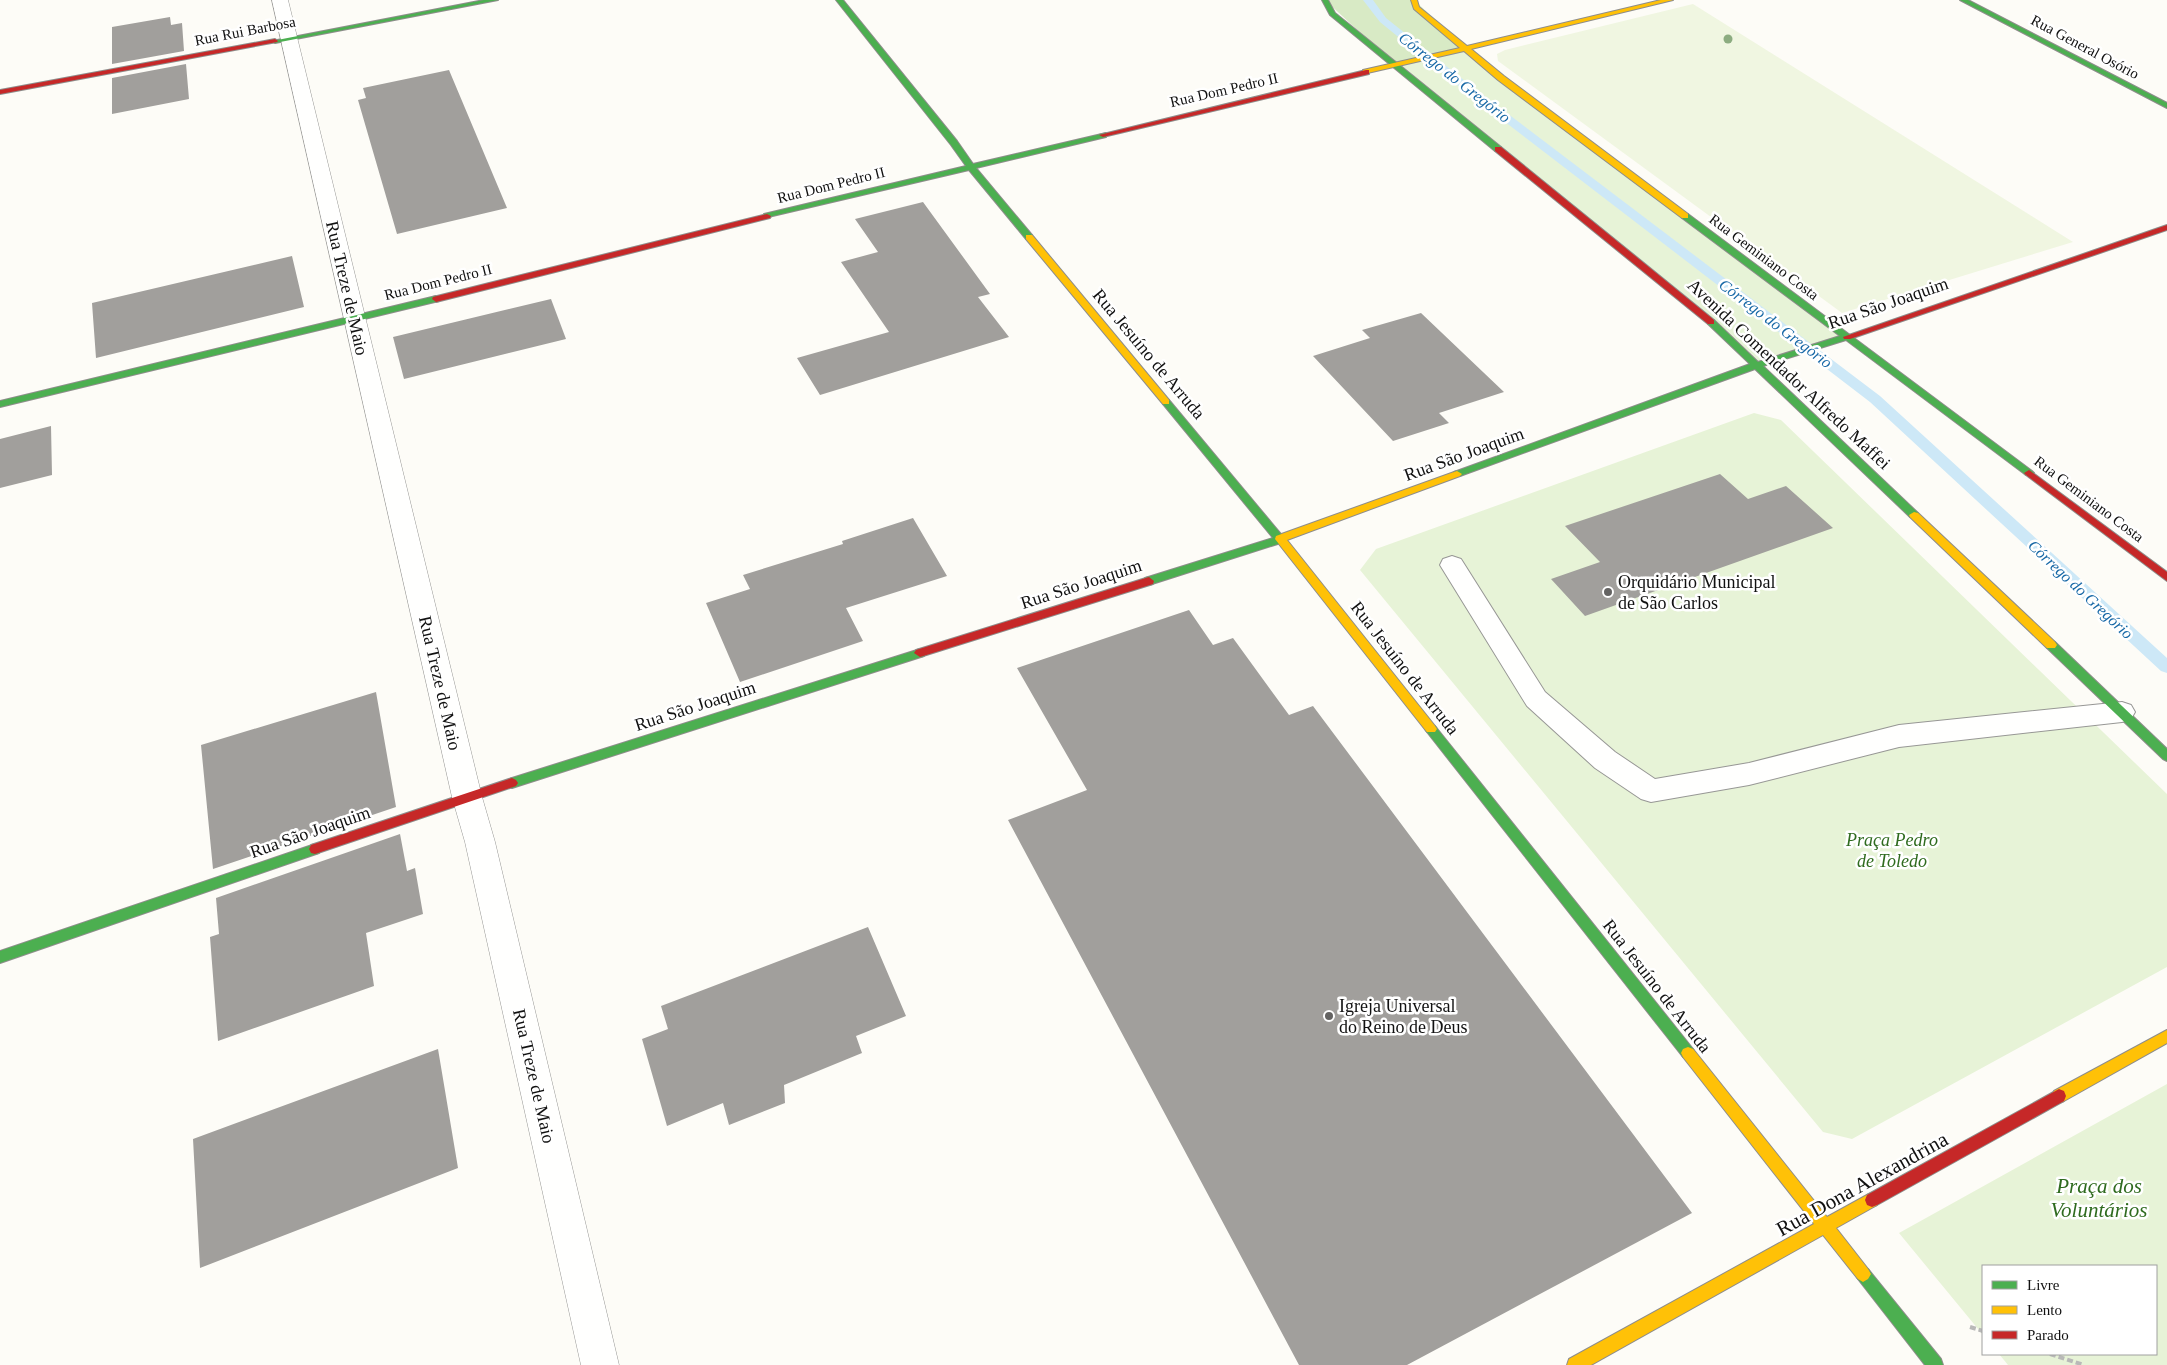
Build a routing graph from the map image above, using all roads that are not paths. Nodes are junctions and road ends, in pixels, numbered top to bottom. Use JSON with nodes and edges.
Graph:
{"nodes":[{"id":1,"x":280,"y":0,"type":"edge"},
{"id":2,"x":495,"y":0,"type":"edge"},
{"id":3,"x":839,"y":0,"type":"edge"},
{"id":4,"x":1324,"y":0,"type":"edge"},
{"id":5,"x":1414,"y":0,"type":"edge"},
{"id":6,"x":1670,"y":0,"type":"edge"},
{"id":7,"x":1963,"y":0,"type":"edge"},
{"id":8,"x":288,"y":38,"type":"junction"},
{"id":9,"x":1466,"y":48,"type":"junction"},
{"id":10,"x":1396,"y":66,"type":"junction"},
{"id":11,"x":0,"y":92,"type":"edge"},
{"id":12,"x":2167,"y":106,"type":"edge"},
{"id":13,"x":970,"y":166,"type":"junction"},
{"id":14,"x":2167,"y":227,"type":"edge"},
{"id":15,"x":354,"y":319,"type":"junction"},
{"id":16,"x":1847,"y":337,"type":"junction"},
{"id":17,"x":1757,"y":365,"type":"junction"},
{"id":18,"x":0,"y":404,"type":"edge"},
{"id":19,"x":1280,"y":539,"type":"junction"},
{"id":20,"x":1452,"y":565,"type":"dead end"},
{"id":21,"x":2167,"y":577,"type":"edge"},
{"id":22,"x":2122,"y":712,"type":"junction"},
{"id":23,"x":2167,"y":756,"type":"edge"},
{"id":24,"x":467,"y":797,"type":"junction"},
{"id":25,"x":0,"y":957,"type":"edge"},
{"id":26,"x":2167,"y":1036,"type":"edge"},
{"id":27,"x":1825,"y":1226,"type":"junction"},
{"id":28,"x":600,"y":1365,"type":"edge"},
{"id":29,"x":1576,"y":1365,"type":"edge"},
{"id":30,"x":1935,"y":1365,"type":"edge"}],
"edges":[{"from":1,"to":8,"type":"street","name":"Rua Treze de Maio"},
{"from":2,"to":8,"type":"main road","name":"Rua Rui Barbosa"},
{"from":3,"to":13,"type":"main road","name":"Rua Jesuíno de Arruda"},
{"from":4,"to":10,"type":"main road","name":"Avenida Comendador Alfredo Maffei"},
{"from":5,"to":9,"type":"main road"},
{"from":6,"to":9,"type":"main road","name":"Rua Dom Pedro II"},
{"from":7,"to":12,"type":"main road","name":"Rua General Osório"},
{"from":8,"to":11,"type":"main road","name":"Rua Rui Barbosa"},
{"from":8,"to":15,"type":"street","name":"Rua Treze de Maio"},
{"from":9,"to":10,"type":"main road","name":"Rua Dom Pedro II"},
{"from":9,"to":16,"type":"main road","name":"Rua Geminiano Costa"},
{"from":10,"to":13,"type":"main road","name":"Rua Dom Pedro II"},
{"from":10,"to":17,"type":"main road","name":"Avenida Comendador Alfredo Maffei"},
{"from":13,"to":15,"type":"main road","name":"Rua Dom Pedro II"},
{"from":13,"to":19,"type":"main road","name":"Rua Jesuíno de Arruda"},
{"from":14,"to":16,"type":"main road","name":"Rua São Joaquim"},
{"from":15,"to":18,"type":"main road","name":"Rua Dom Pedro II"},
{"from":15,"to":24,"type":"street","name":"Rua Treze de Maio"},
{"from":16,"to":17,"type":"main road","name":"Rua São Joaquim"},
{"from":16,"to":21,"type":"main road","name":"Rua Geminiano Costa"},
{"from":17,"to":19,"type":"main road","name":"Rua São Joaquim"},
{"from":17,"to":22,"type":"main road","name":"Avenida Comendador Alfredo Maffei"},
{"from":19,"to":24,"type":"main road","name":"Rua São Joaquim"},
{"from":19,"to":27,"type":"main road","name":"Rua Jesuíno de Arruda"},
{"from":20,"to":22,"type":"lane"},
{"from":22,"to":23,"type":"main road","name":"Avenida Comendador Alfredo Maffei"},
{"from":24,"to":25,"type":"main road","name":"Rua São Joaquim"},
{"from":24,"to":28,"type":"street","name":"Rua Treze de Maio"},
{"from":26,"to":27,"type":"main road","name":"Rua Dona Alexandrina"},
{"from":27,"to":29,"type":"main road","name":"Rua Dona Alexandrina"},
{"from":27,"to":30,"type":"main road","name":"Rua Jesuíno de Arruda"}]}
